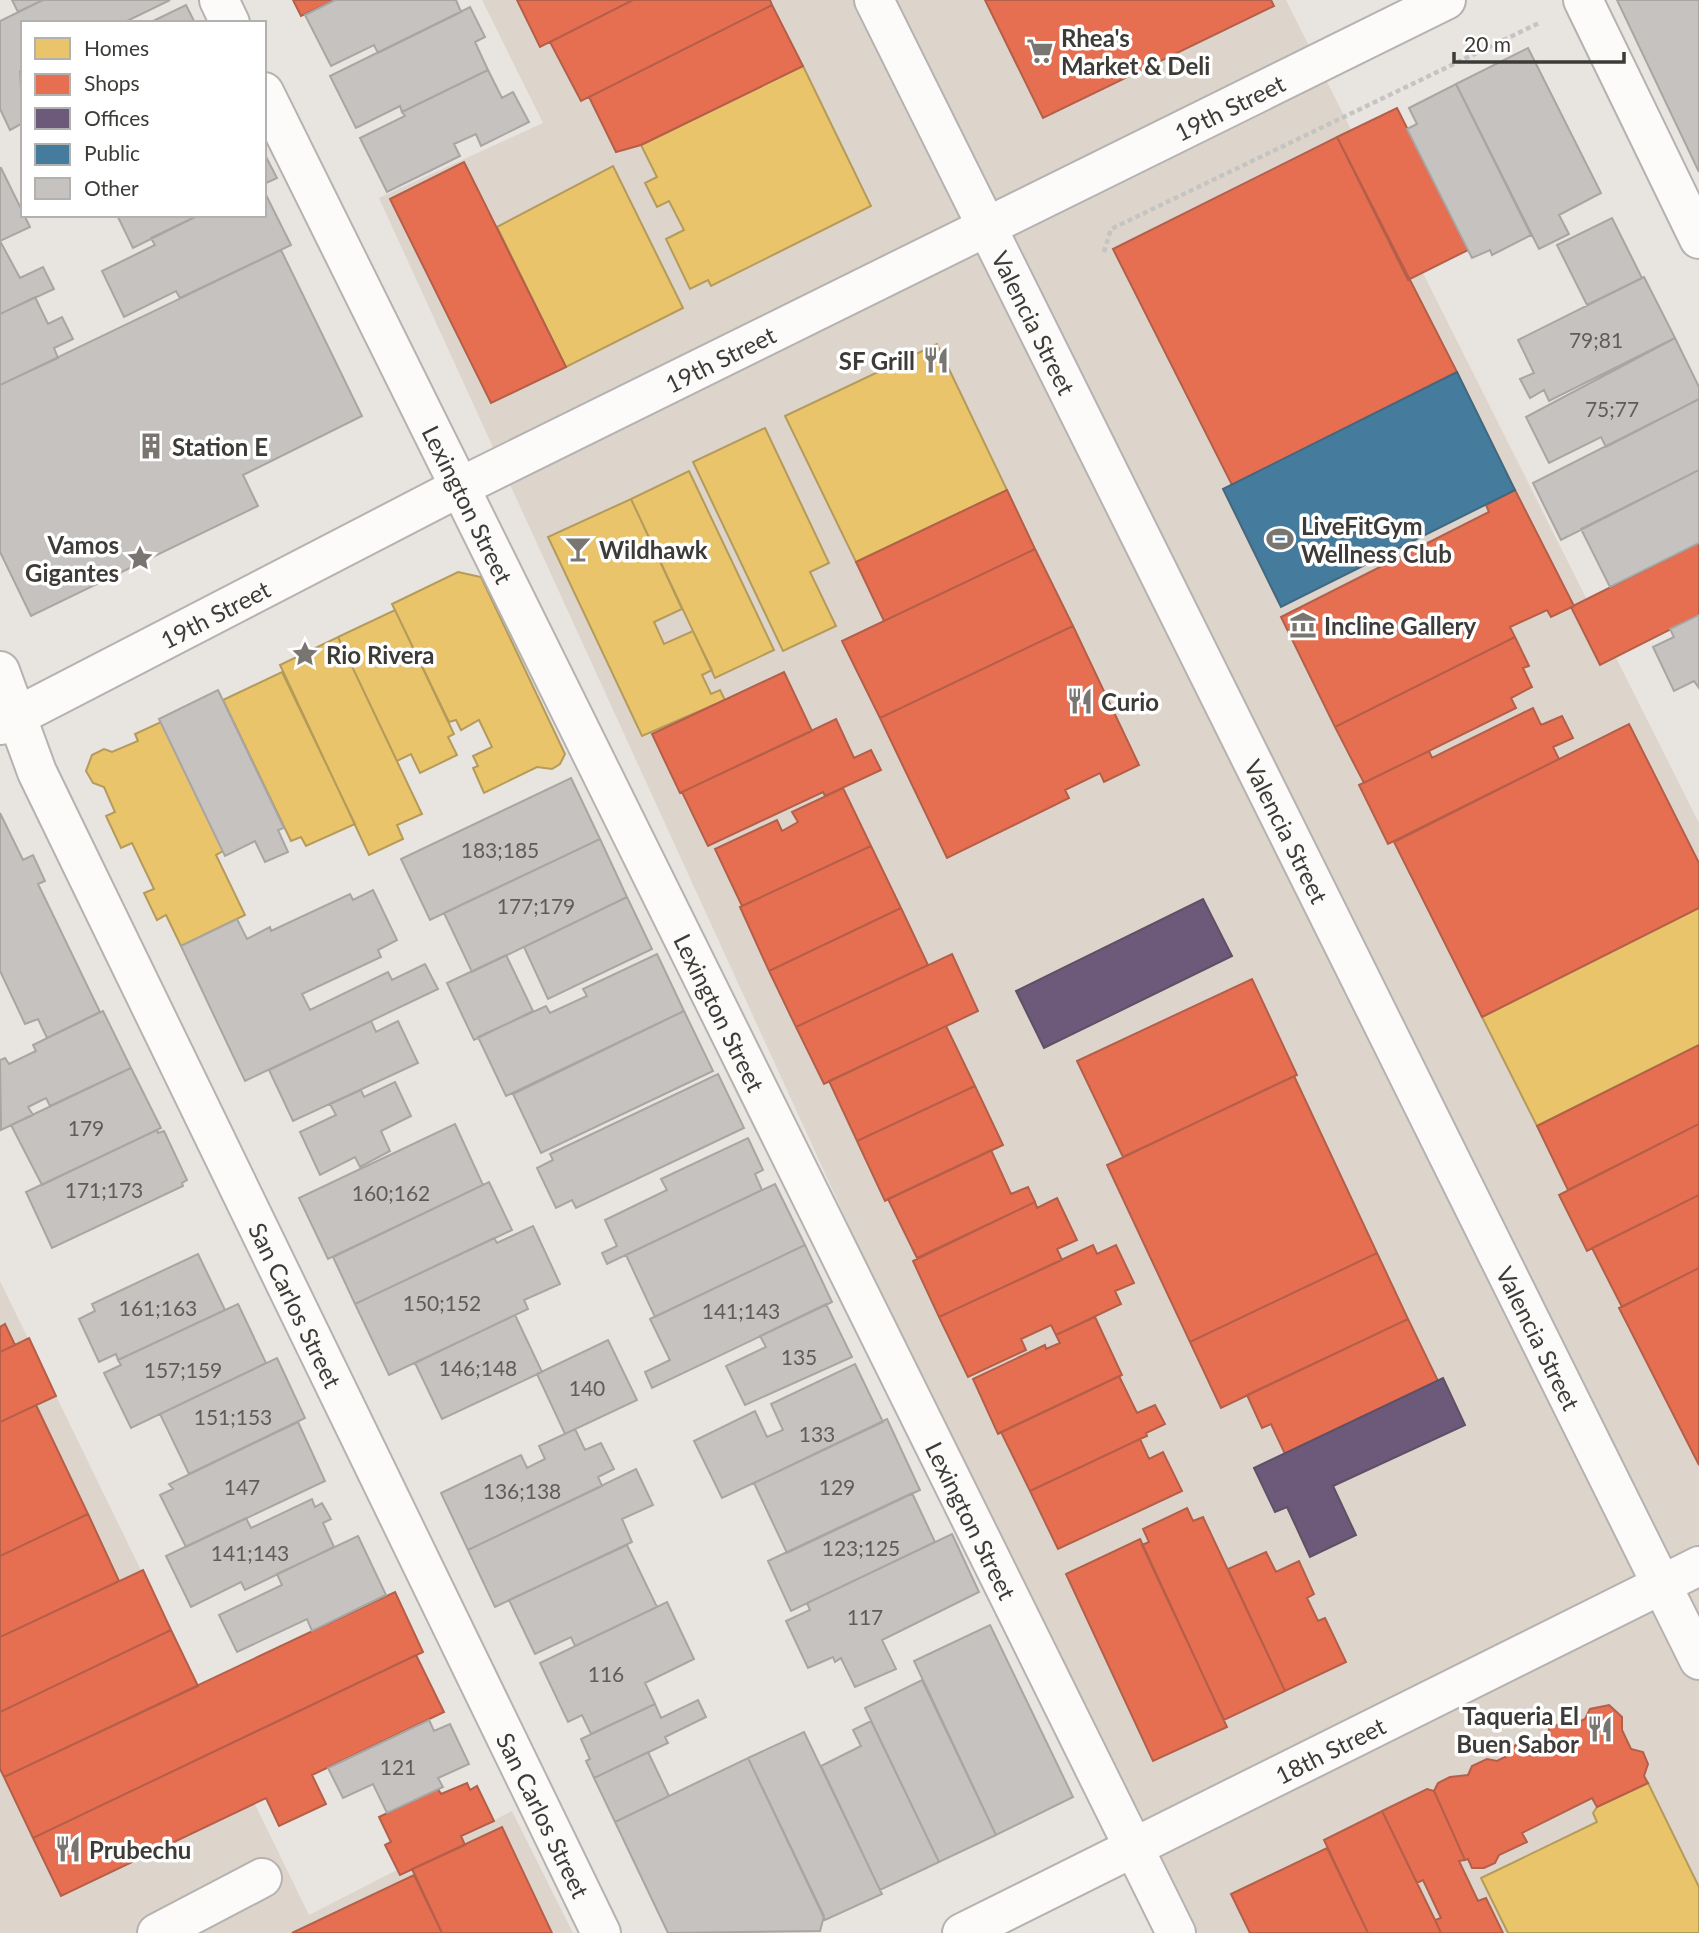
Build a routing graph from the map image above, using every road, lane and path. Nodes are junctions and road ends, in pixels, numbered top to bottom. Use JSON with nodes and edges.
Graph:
{"nodes":[{"id":1,"x":219,"y":0,"type":"edge"},
{"id":2,"x":874,"y":0,"type":"edge"},
{"id":3,"x":1446,"y":0,"type":"edge"},
{"id":4,"x":1583,"y":1,"type":"edge"},
{"id":5,"x":229,"y":21,"type":"edge"},
{"id":6,"x":266,"y":96,"type":"edge"},
{"id":7,"x":987,"y":226,"type":"junction"},
{"id":8,"x":1699,"y":239,"type":"edge"},
{"id":9,"x":1104,"y":251,"type":"dead end"},
{"id":10,"x":460,"y":487,"type":"junction"},
{"id":11,"x":0,"y":671,"type":"edge"},
{"id":12,"x":8,"y":721,"type":"edge"},
{"id":13,"x":1699,"y":1566,"type":"edge"},
{"id":14,"x":1662,"y":1586,"type":"junction"},
{"id":15,"x":1699,"y":1660,"type":"edge"},
{"id":16,"x":1133,"y":1847,"type":"junction"},
{"id":17,"x":262,"y":1878,"type":"dead end"},
{"id":18,"x":157,"y":1933,"type":"edge"},
{"id":19,"x":601,"y":1933,"type":"edge"},
{"id":20,"x":962,"y":1933,"type":"edge"},
{"id":21,"x":1176,"y":1933,"type":"edge"}],
"edges":[{"from":1,"to":5,"type":"street"},
{"from":2,"to":7,"type":"street","name":"Valencia Street"},
{"from":3,"to":7,"type":"street","name":"19th Street"},
{"from":4,"to":8,"type":"street"},
{"from":4,"to":9,"type":"path"},
{"from":6,"to":10,"type":"street","name":"Lexington Street"},
{"from":7,"to":10,"type":"street","name":"19th Street"},
{"from":7,"to":14,"type":"street","name":"Valencia Street"},
{"from":10,"to":12,"type":"street","name":"19th Street"},
{"from":10,"to":16,"type":"street","name":"Lexington Street"},
{"from":11,"to":12,"type":"street","name":"San Carlos Street"},
{"from":12,"to":19,"type":"street","name":"San Carlos Street"},
{"from":13,"to":14,"type":"street","name":"18th Street"},
{"from":14,"to":15,"type":"street","name":"Valencia Street"},
{"from":14,"to":16,"type":"street","name":"18th Street"},
{"from":16,"to":20,"type":"street","name":"18th Street"},
{"from":16,"to":21,"type":"street","name":"Lexington Street"},
{"from":17,"to":18,"type":"street"}]}
